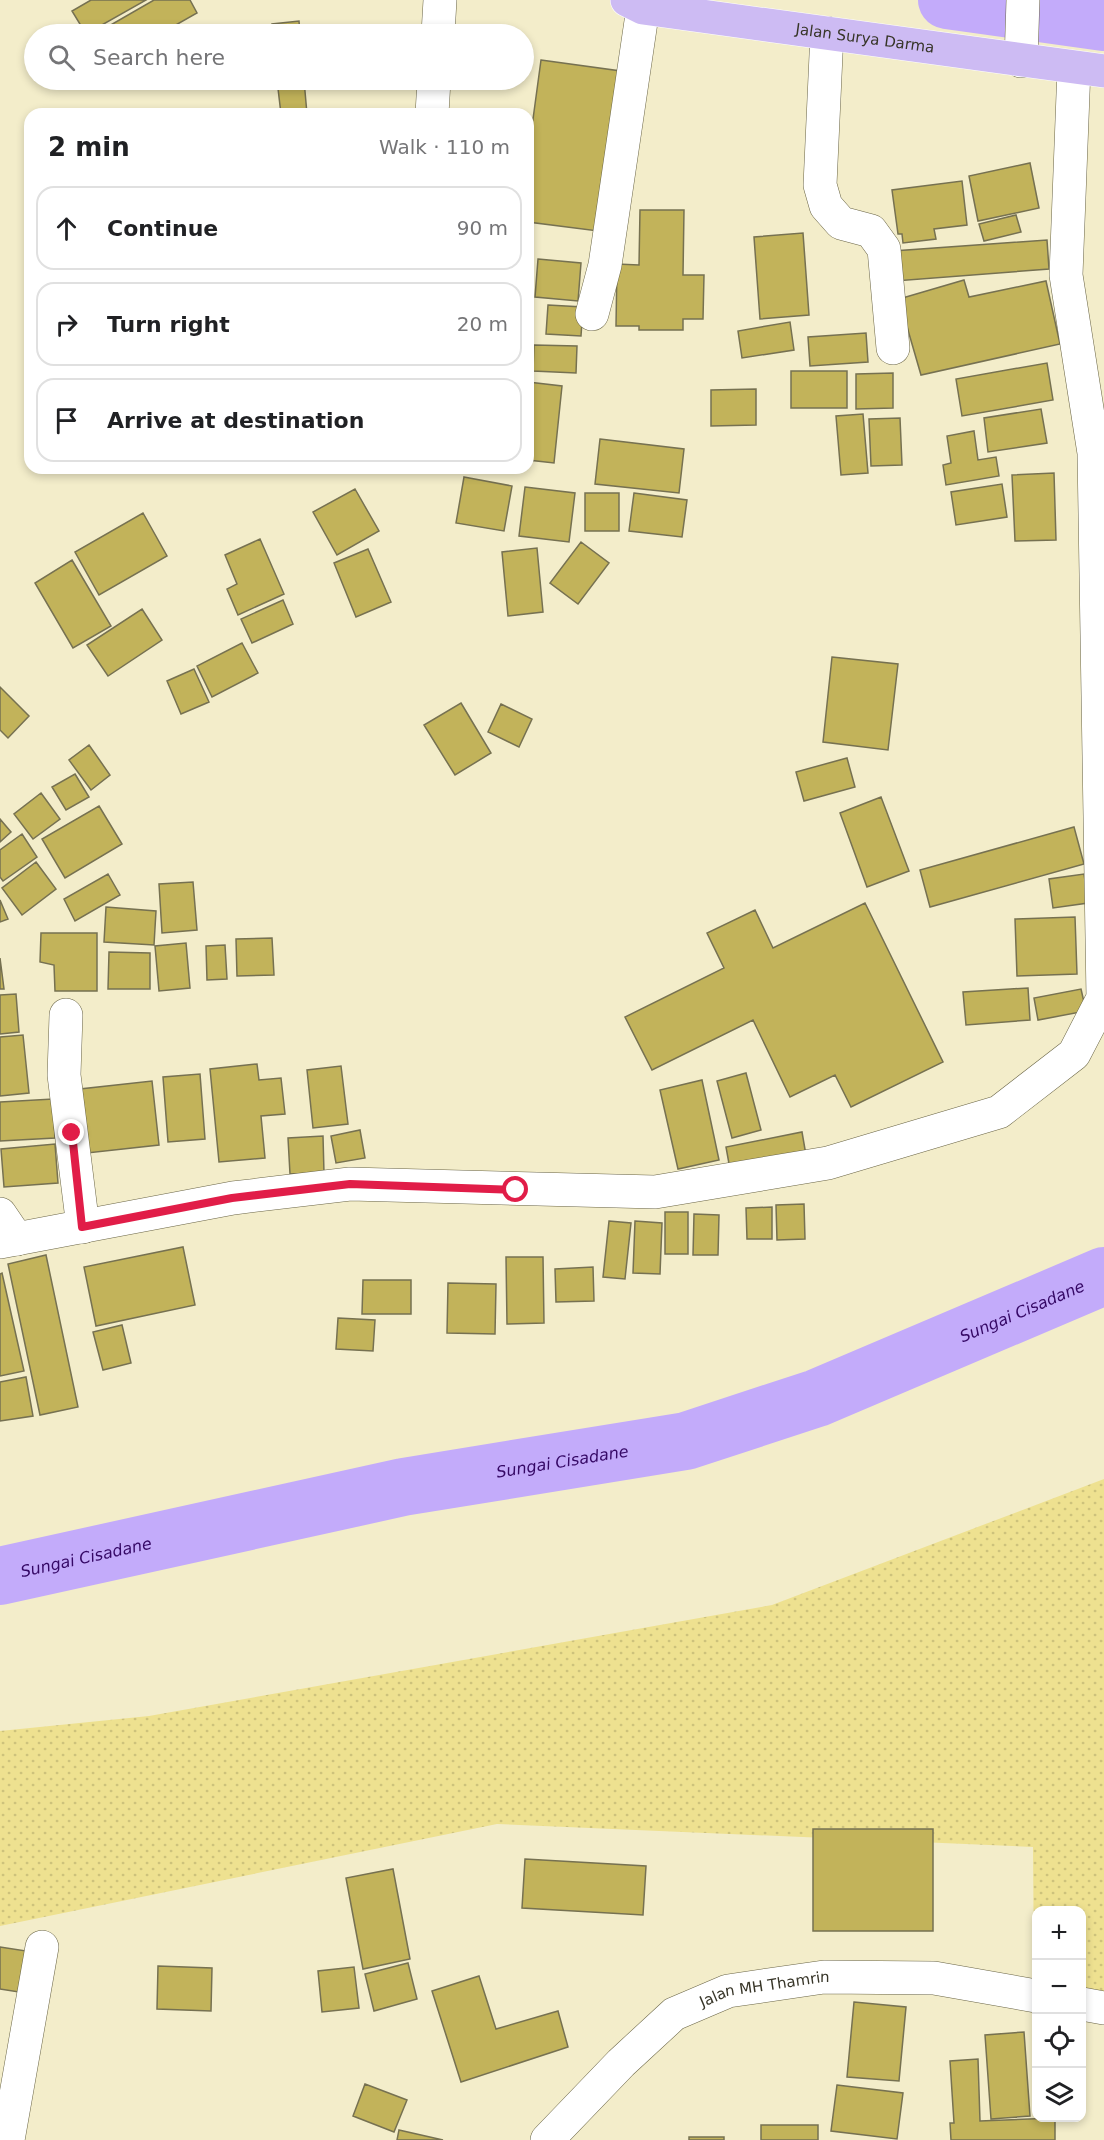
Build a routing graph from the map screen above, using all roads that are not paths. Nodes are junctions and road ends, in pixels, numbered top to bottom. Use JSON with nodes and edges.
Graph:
{"nodes":[{"id":1,"x":440,"y":0,"type":"edge"},
{"id":2,"x":1023,"y":0,"type":"edge"},
{"id":3,"x":635,"y":4,"type":"edge"},
{"id":4,"x":439,"y":24,"type":"edge"},
{"id":5,"x":827,"y":33,"type":"junction"},
{"id":6,"x":1021,"y":53,"type":"junction"},
{"id":7,"x":1089,"y":69,"type":"edge"},
{"id":8,"x":433,"y":90,"type":"edge"},
{"id":9,"x":432,"y":108,"type":"edge"},
{"id":10,"x":592,"y":314,"type":"dead end"},
{"id":11,"x":893,"y":348,"type":"dead end"},
{"id":12,"x":66,"y":1015,"type":"dead end"},
{"id":13,"x":82,"y":1227,"type":"junction"},
{"id":14,"x":6,"y":1232,"type":"edge"},
{"id":15,"x":42,"y":1947,"type":"dead end"},
{"id":16,"x":1032,"y":1995,"type":"edge"},
{"id":17,"x":1086,"y":2005,"type":"edge"},
{"id":18,"x":1104,"y":2008,"type":"edge"},
{"id":19,"x":8,"y":2140,"type":"edge"},
{"id":20,"x":547,"y":2140,"type":"edge"}],
"edges":[{"from":1,"to":4,"type":"street"},
{"from":2,"to":6,"type":"street"},
{"from":3,"to":5,"type":"main road","name":"Jalan Surya Darma"},
{"from":3,"to":10,"type":"street"},
{"from":5,"to":6,"type":"main road","name":"Jalan Surya Darma"},
{"from":5,"to":11,"type":"street"},
{"from":6,"to":7,"type":"main road","name":"Jalan Surya Darma"},
{"from":7,"to":13,"type":"street"},
{"from":8,"to":9,"type":"street"},
{"from":12,"to":13,"type":"street"},
{"from":13,"to":14,"type":"street"},
{"from":15,"to":19,"type":"street"},
{"from":16,"to":20,"type":"street","name":"Jalan MH Thamrin"},
{"from":17,"to":18,"type":"street"}]}
